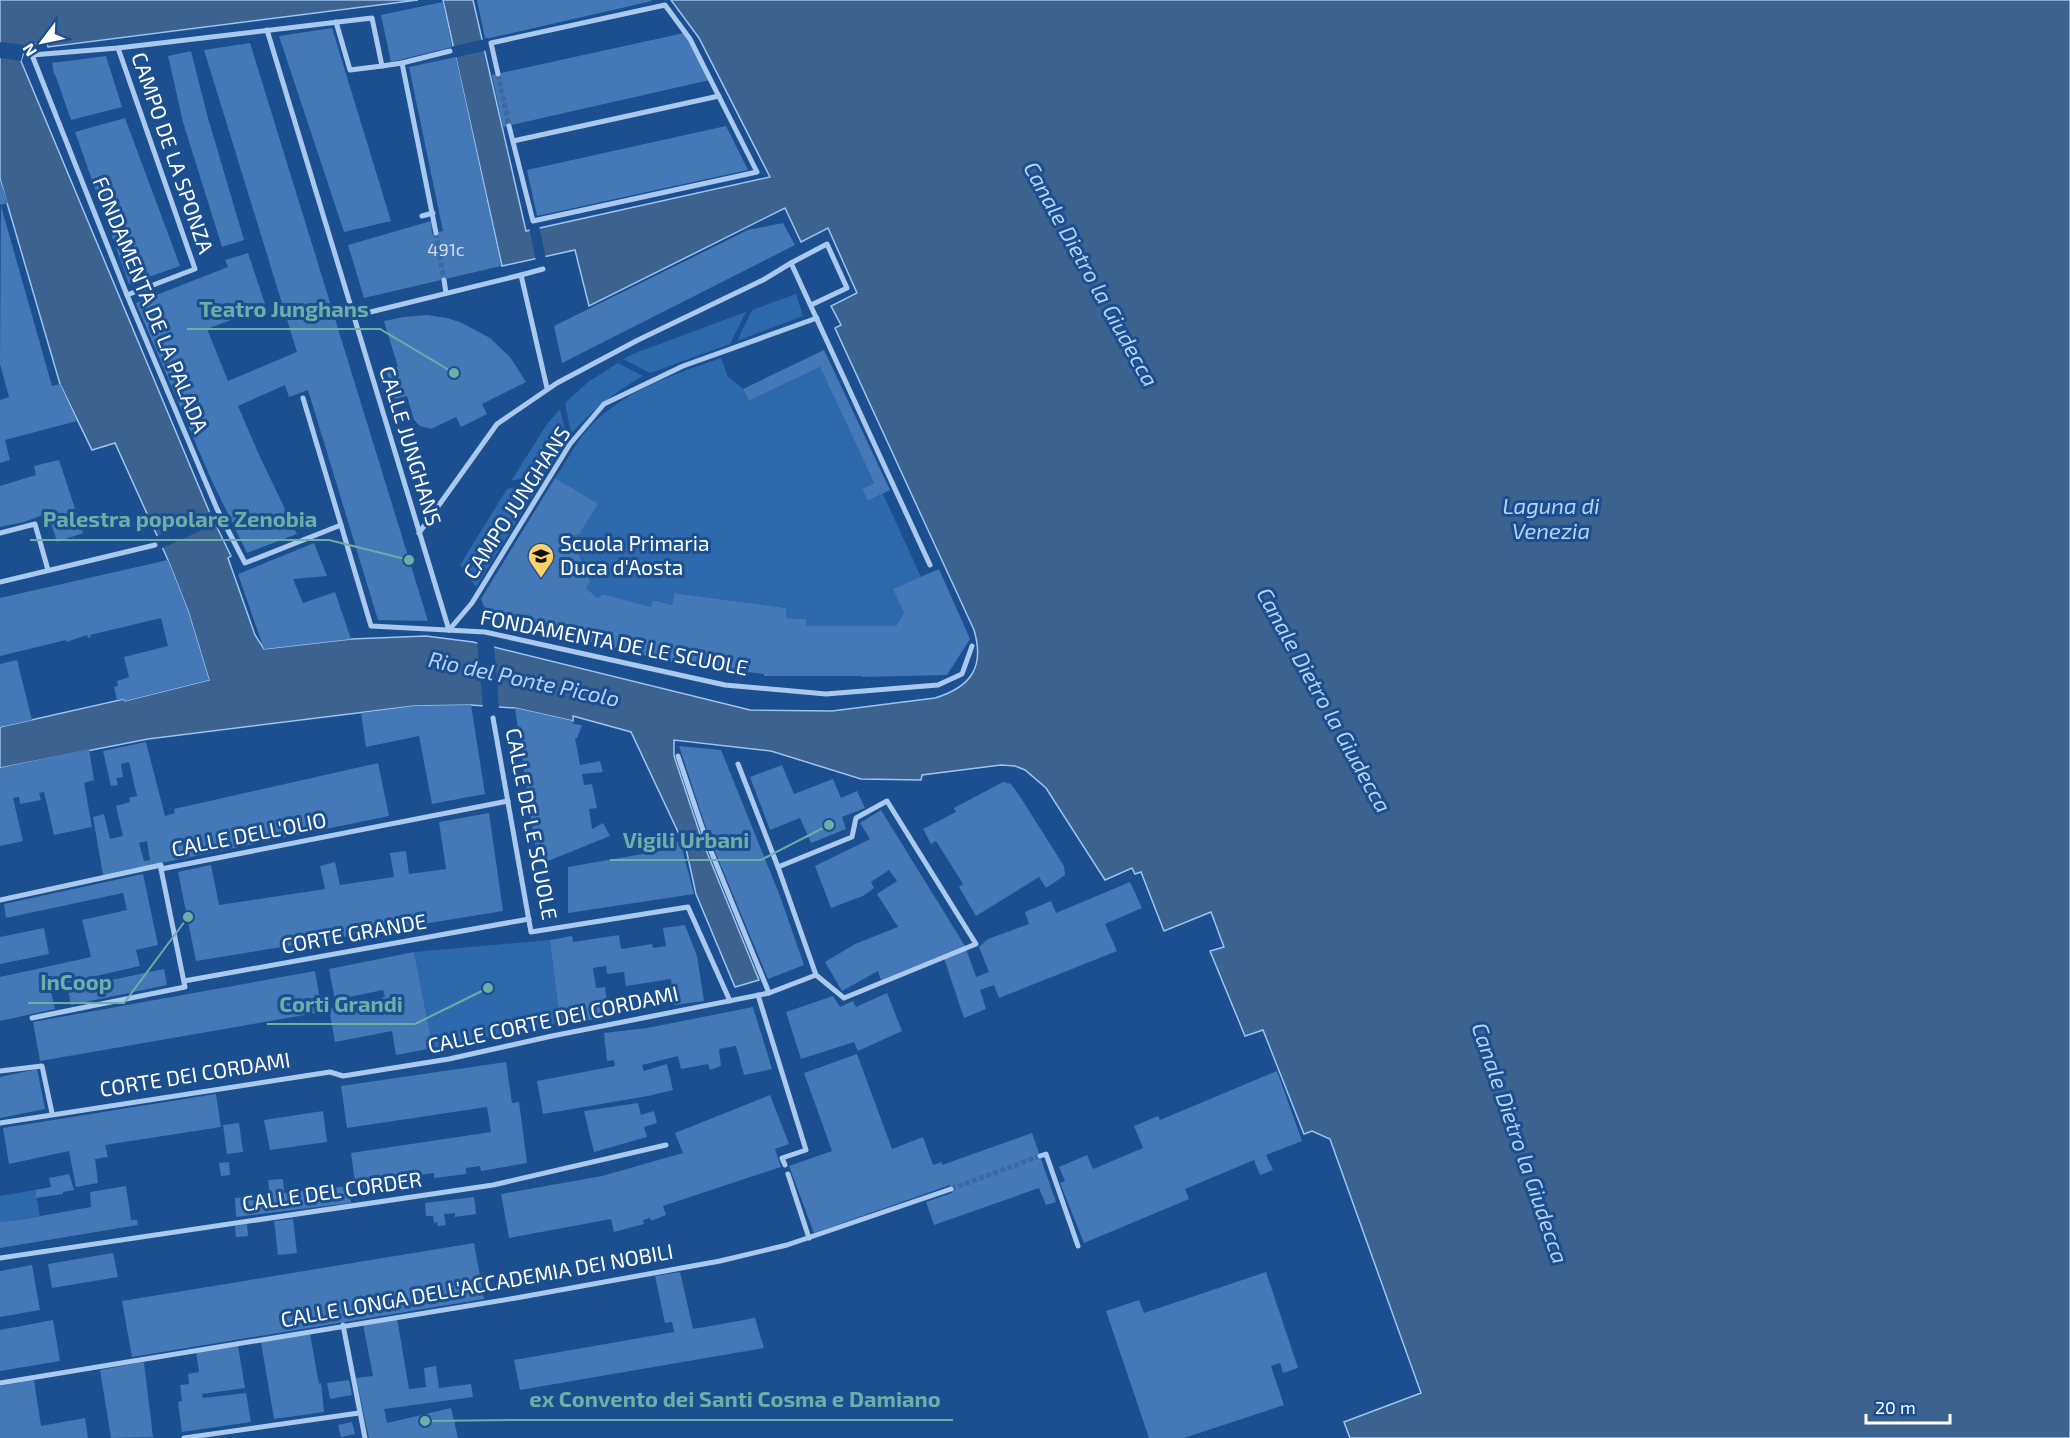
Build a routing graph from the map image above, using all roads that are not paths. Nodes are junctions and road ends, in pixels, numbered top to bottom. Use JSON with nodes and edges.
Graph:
{"nodes":[{"id":1,"x":336,"y":22,"type":"junction"},
{"id":2,"x":267,"y":30,"type":"junction"},
{"id":3,"x":118,"y":48,"type":"junction"},
{"id":4,"x":450,"y":51,"type":"dead end"},
{"id":5,"x":402,"y":63,"type":"junction"},
{"id":6,"x":382,"y":66,"type":"junction"},
{"id":7,"x":498,"y":74,"type":"tunnel mouth"},
{"id":8,"x":719,"y":96,"type":"junction"},
{"id":9,"x":509,"y":126,"type":"tunnel mouth"},
{"id":10,"x":513,"y":141,"type":"junction"},
{"id":11,"x":433,"y":213,"type":"junction"},
{"id":12,"x":422,"y":216,"type":"dead end"},
{"id":13,"x":436,"y":233,"type":"tunnel mouth"},
{"id":14,"x":791,"y":263,"type":"junction"},
{"id":15,"x":543,"y":269,"type":"dead end"},
{"id":16,"x":521,"y":275,"type":"junction"},
{"id":17,"x":444,"y":280,"type":"tunnel mouth"},
{"id":18,"x":446,"y":292,"type":"junction"},
{"id":19,"x":127,"y":295,"type":"junction"},
{"id":20,"x":811,"y":305,"type":"junction"},
{"id":21,"x":354,"y":316,"type":"junction"},
{"id":22,"x":817,"y":318,"type":"junction"},
{"id":23,"x":547,"y":388,"type":"junction"},
{"id":24,"x":303,"y":398,"type":"dead end"},
{"id":25,"x":341,"y":525,"type":"junction"},
{"id":26,"x":0,"y":533,"type":"edge"},
{"id":27,"x":420,"y":533,"type":"junction"},
{"id":28,"x":155,"y":545,"type":"dead end"},
{"id":29,"x":930,"y":565,"type":"dead end"},
{"id":30,"x":48,"y":570,"type":"junction"},
{"id":31,"x":0,"y":582,"type":"edge"},
{"id":32,"x":449,"y":630,"type":"junction"},
{"id":33,"x":972,"y":646,"type":"dead end"},
{"id":34,"x":494,"y":718,"type":"dead end"},
{"id":35,"x":678,"y":756,"type":"dead end"},
{"id":36,"x":738,"y":764,"type":"dead end"},
{"id":37,"x":508,"y":801,"type":"junction"},
{"id":38,"x":778,"y":867,"type":"junction"},
{"id":39,"x":161,"y":869,"type":"junction"},
{"id":40,"x":0,"y":900,"type":"edge"},
{"id":41,"x":529,"y":919,"type":"junction"},
{"id":42,"x":816,"y":975,"type":"junction"},
{"id":43,"x":184,"y":981,"type":"junction"},
{"id":44,"x":769,"y":993,"type":"junction"},
{"id":45,"x":758,"y":995,"type":"junction"},
{"id":46,"x":730,"y":1001,"type":"junction"},
{"id":47,"x":32,"y":1018,"type":"dead end"},
{"id":48,"x":0,"y":1071,"type":"edge"},
{"id":49,"x":343,"y":1076,"type":"joint"},
{"id":50,"x":49,"y":1114,"type":"junction"},
{"id":51,"x":0,"y":1122,"type":"edge"},
{"id":52,"x":666,"y":1145,"type":"dead end"},
{"id":53,"x":1040,"y":1156,"type":"dead end"},
{"id":54,"x":785,"y":1166,"type":"dead end"},
{"id":55,"x":788,"y":1174,"type":"dead end"},
{"id":56,"x":951,"y":1189,"type":"tunnel mouth"},
{"id":57,"x":809,"y":1238,"type":"junction"},
{"id":58,"x":1078,"y":1246,"type":"dead end"},
{"id":59,"x":0,"y":1258,"type":"edge"},
{"id":60,"x":343,"y":1325,"type":"junction"},
{"id":61,"x":0,"y":1383,"type":"edge"},
{"id":62,"x":359,"y":1413,"type":"junction"},
{"id":63,"x":184,"y":1438,"type":"edge"},
{"id":64,"x":365,"y":1438,"type":"edge"}],
"edges":[{"from":1,"to":2,"type":"street"},
{"from":1,"to":6,"type":"street"},
{"from":1,"to":6,"type":"street"},
{"from":2,"to":3,"type":"street"},
{"from":2,"to":21,"type":"street","name":"CALLE JUNGHANS"},
{"from":3,"to":19,"type":"street","name":"CAMPO DE LA SPONZA"},
{"from":3,"to":19,"type":"street","name":"FONDAMENTA DE LA PALADA"},
{"from":4,"to":5,"type":"street"},
{"from":5,"to":6,"type":"street"},
{"from":5,"to":11,"type":"street"},
{"from":7,"to":8,"type":"street"},
{"from":8,"to":10,"type":"street"},
{"from":8,"to":10,"type":"street"},
{"from":9,"to":10,"type":"street"},
{"from":11,"to":12,"type":"street"},
{"from":11,"to":13,"type":"street"},
{"from":14,"to":20,"type":"street"},
{"from":14,"to":20,"type":"street"},
{"from":14,"to":23,"type":"street"},
{"from":15,"to":16,"type":"street"},
{"from":16,"to":18,"type":"street"},
{"from":16,"to":23,"type":"street"},
{"from":17,"to":18,"type":"street"},
{"from":18,"to":21,"type":"street"},
{"from":19,"to":25,"type":"street","name":"FONDAMENTA DE LA PALADA"},
{"from":20,"to":22,"type":"street"},
{"from":21,"to":27,"type":"street","name":"CALLE JUNGHANS"},
{"from":22,"to":29,"type":"street"},
{"from":22,"to":32,"type":"street","name":"CAMPO JUNGHANS"},
{"from":23,"to":27,"type":"street"},
{"from":24,"to":25,"type":"street"},
{"from":25,"to":32,"type":"street","name":"FONDAMENTA DE LE SCUOLE"},
{"from":26,"to":30,"type":"street"},
{"from":27,"to":32,"type":"street","name":"CALLE JUNGHANS"},
{"from":28,"to":30,"type":"street"},
{"from":30,"to":31,"type":"street"},
{"from":32,"to":33,"type":"street","name":"FONDAMENTA DE LE SCUOLE"},
{"from":34,"to":37,"type":"street","name":"CALLE DE LE SCUOLE"},
{"from":35,"to":44,"type":"street"},
{"from":36,"to":38,"type":"street"},
{"from":37,"to":39,"type":"street","name":"CALLE DELL'OLIO"},
{"from":37,"to":41,"type":"street","name":"CALLE DE LE SCUOLE"},
{"from":38,"to":42,"type":"street"},
{"from":38,"to":42,"type":"street"},
{"from":39,"to":40,"type":"street","name":"CALLE DELL'OLIO"},
{"from":39,"to":43,"type":"street"},
{"from":41,"to":43,"type":"street","name":"CORTE GRANDE"},
{"from":41,"to":46,"type":"street","name":"CALLE DE LE SCUOLE"},
{"from":42,"to":44,"type":"street","name":"CALLE CORTE DEI CORDAMI"},
{"from":43,"to":47,"type":"street","name":"CORTE GRANDE"},
{"from":44,"to":45,"type":"street","name":"CALLE CORTE DEI CORDAMI"},
{"from":45,"to":46,"type":"street","name":"CALLE CORTE DEI CORDAMI"},
{"from":45,"to":54,"type":"street"},
{"from":46,"to":49,"type":"street","name":"CALLE CORTE DEI CORDAMI"},
{"from":48,"to":50,"type":"street"},
{"from":49,"to":50,"type":"street","name":"CORTE DEI CORDAMI"},
{"from":50,"to":51,"type":"street","name":"CORTE DEI CORDAMI"},
{"from":52,"to":59,"type":"street","name":"CALLE DEL CORDER"},
{"from":53,"to":58,"type":"street"},
{"from":55,"to":57,"type":"street"},
{"from":56,"to":57,"type":"street","name":"CALLE LONGA DELL'ACCADEMIA DEI NOBILI"},
{"from":57,"to":60,"type":"street","name":"CALLE LONGA DELL'ACCADEMIA DEI NOBILI"},
{"from":60,"to":61,"type":"street","name":"CALLE LONGA DELL'ACCADEMIA DEI NOBILI"},
{"from":60,"to":62,"type":"street"},
{"from":62,"to":63,"type":"street"},
{"from":62,"to":64,"type":"street"}]}
